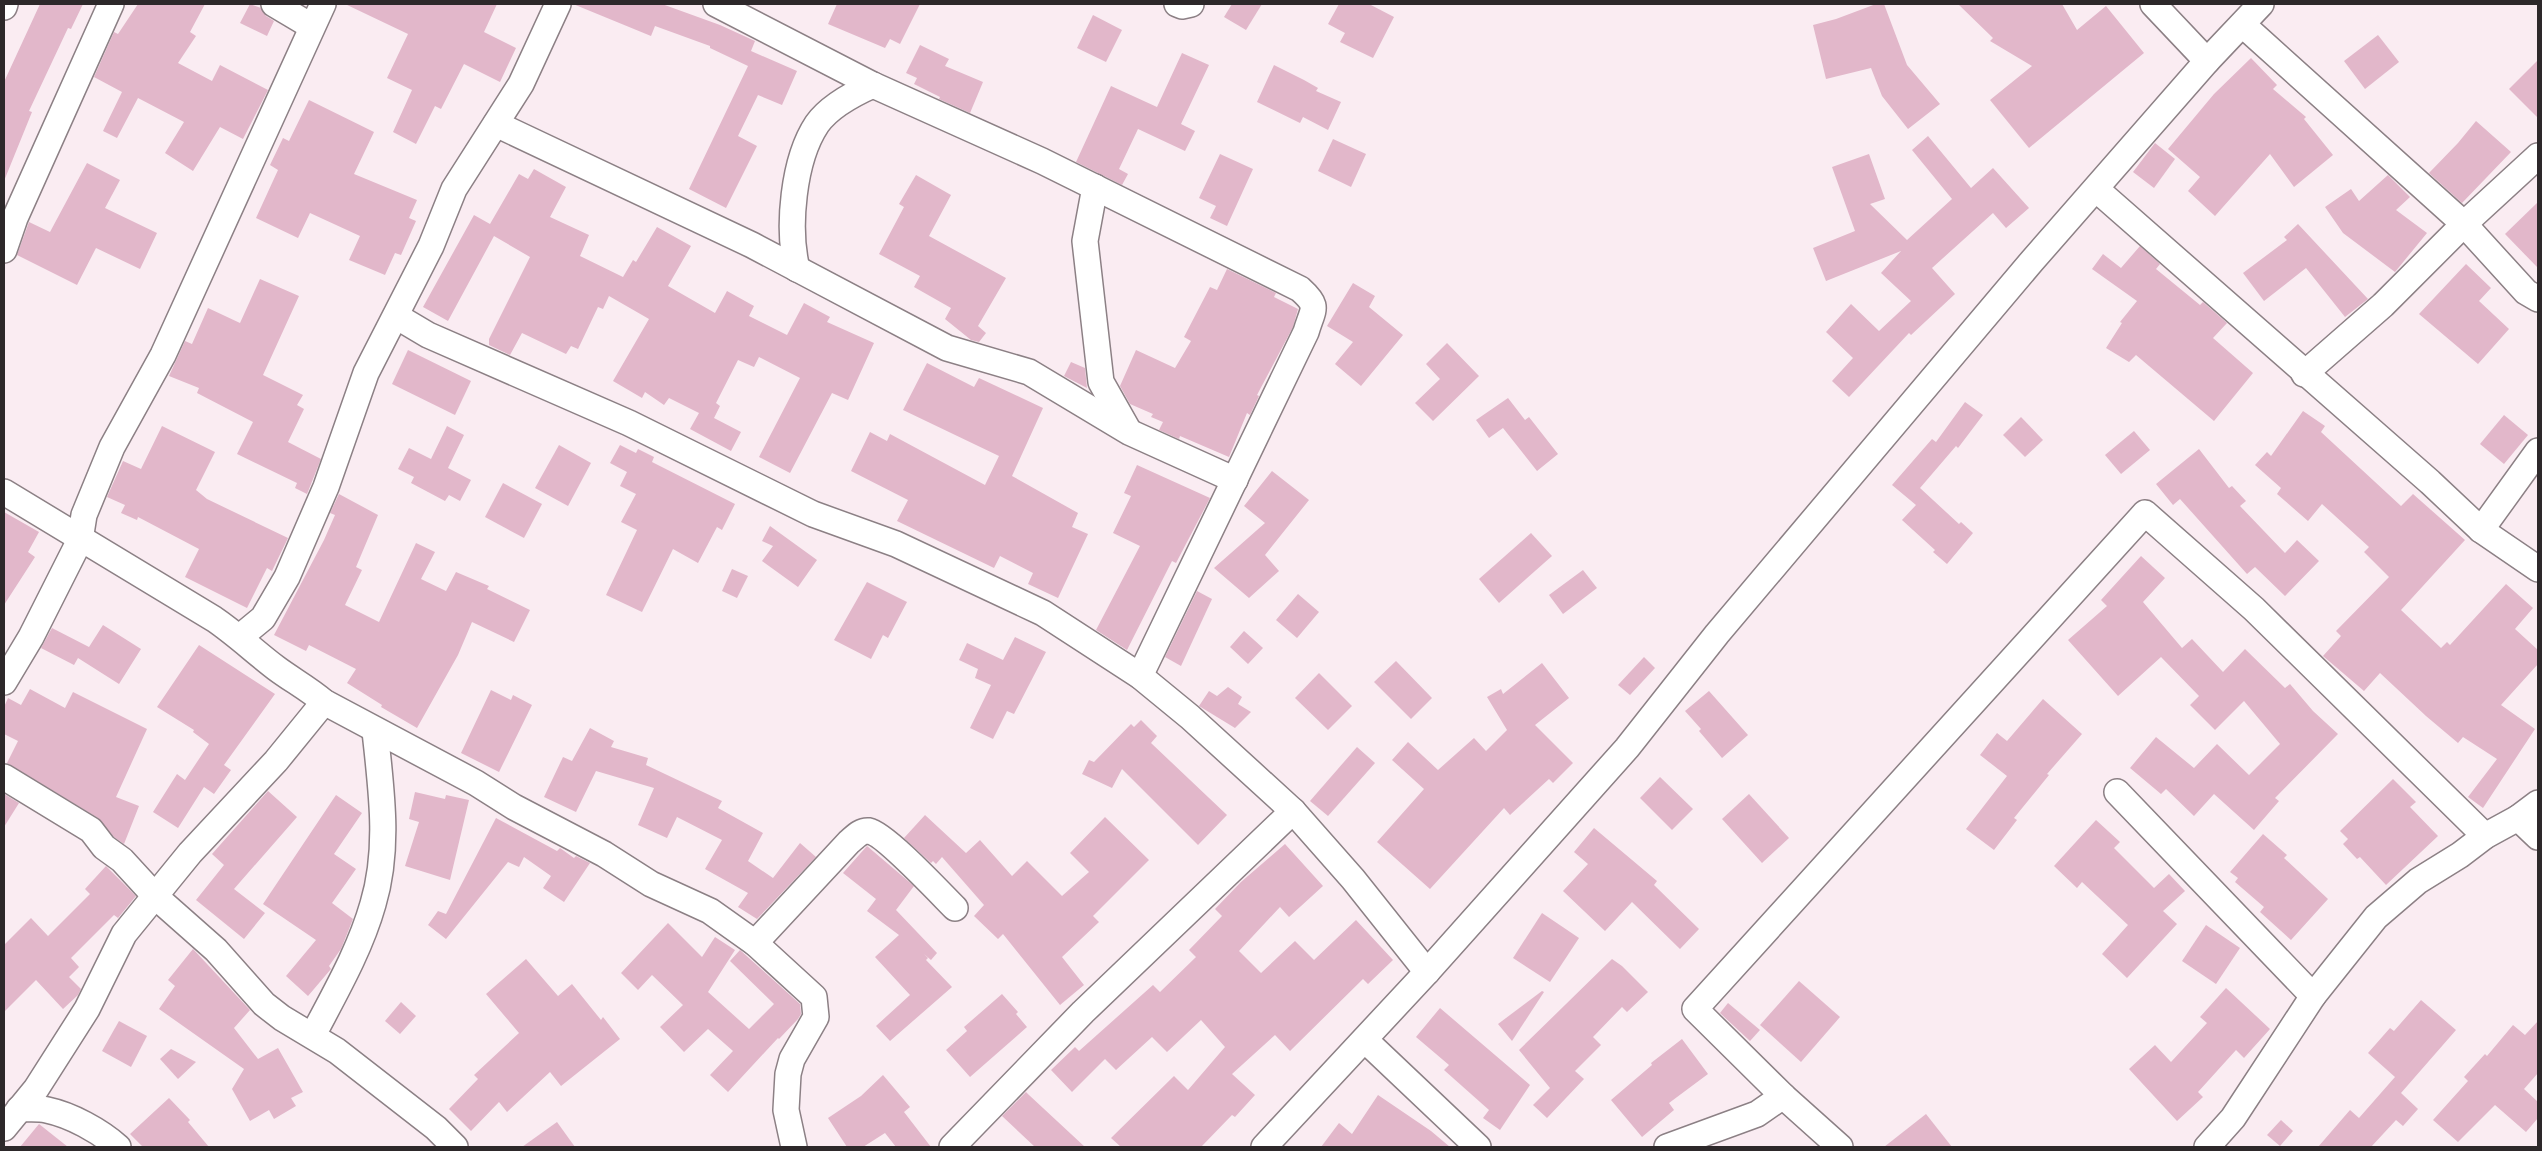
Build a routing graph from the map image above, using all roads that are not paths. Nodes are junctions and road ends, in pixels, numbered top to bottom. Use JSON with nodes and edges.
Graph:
{"nodes":[{"id":1,"x":111,"y":4,"type":"edge"},
{"id":2,"x":274,"y":4,"type":"edge"},
{"id":3,"x":323,"y":4,"type":"edge"},
{"id":4,"x":558,"y":4,"type":"edge"},
{"id":5,"x":716,"y":4,"type":"edge"},
{"id":6,"x":1177,"y":4,"type":"edge"},
{"id":7,"x":1191,"y":4,"type":"edge"},
{"id":8,"x":2153,"y":4,"type":"edge"},
{"id":9,"x":2261,"y":4,"type":"edge"},
{"id":10,"x":2242,"y":25,"type":"junction"},
{"id":11,"x":312,"y":26,"type":"junction"},
{"id":12,"x":2208,"y":61,"type":"junction"},
{"id":13,"x":873,"y":85,"type":"junction"},
{"id":14,"x":496,"y":124,"type":"junction"},
{"id":15,"x":2538,"y":156,"type":"edge"},
{"id":16,"x":1095,"y":187,"type":"junction"},
{"id":17,"x":2096,"y":189,"type":"junction"},
{"id":18,"x":2464,"y":224,"type":"junction"},
{"id":19,"x":4,"y":250,"type":"edge"},
{"id":20,"x":797,"y":269,"type":"junction"},
{"id":21,"x":2538,"y":299,"type":"edge"},
{"id":22,"x":396,"y":316,"type":"junction"},
{"id":23,"x":2304,"y":374,"type":"junction"},
{"id":24,"x":1129,"y":432,"type":"junction"},
{"id":25,"x":2538,"y":451,"type":"edge"},
{"id":26,"x":1235,"y":480,"type":"junction"},
{"id":27,"x":4,"y":492,"type":"edge"},
{"id":28,"x":2481,"y":530,"type":"junction"},
{"id":29,"x":80,"y":540,"type":"junction"},
{"id":30,"x":2538,"y":569,"type":"edge"},
{"id":31,"x":240,"y":637,"type":"junction"},
{"id":32,"x":1140,"y":676,"type":"junction"},
{"id":33,"x":4,"y":682,"type":"edge"},
{"id":34,"x":324,"y":702,"type":"junction"},
{"id":35,"x":375,"y":731,"type":"junction"},
{"id":36,"x":4,"y":777,"type":"edge"},
{"id":37,"x":2117,"y":792,"type":"dead end"},
{"id":38,"x":2538,"y":803,"type":"edge"},
{"id":39,"x":1293,"y":811,"type":"junction"},
{"id":40,"x":2518,"y":818,"type":"junction"},
{"id":41,"x":2485,"y":836,"type":"junction"},
{"id":42,"x":2538,"y":837,"type":"edge"},
{"id":43,"x":156,"y":896,"type":"junction"},
{"id":44,"x":955,"y":908,"type":"dead end"},
{"id":45,"x":755,"y":943,"type":"junction"},
{"id":46,"x":1428,"y":972,"type":"junction"},
{"id":47,"x":2312,"y":996,"type":"junction"},
{"id":48,"x":313,"y":1035,"type":"junction"},
{"id":49,"x":1366,"y":1040,"type":"junction"},
{"id":50,"x":1783,"y":1096,"type":"junction"},
{"id":51,"x":42,"y":1099,"type":"junction"},
{"id":52,"x":4,"y":1128,"type":"edge"},
{"id":53,"x":118,"y":1147,"type":"edge"},
{"id":54,"x":455,"y":1147,"type":"edge"},
{"id":55,"x":794,"y":1147,"type":"edge"},
{"id":56,"x":952,"y":1147,"type":"edge"},
{"id":57,"x":1264,"y":1147,"type":"edge"},
{"id":58,"x":1478,"y":1147,"type":"edge"},
{"id":59,"x":1667,"y":1147,"type":"edge"},
{"id":60,"x":1840,"y":1147,"type":"edge"},
{"id":61,"x":2206,"y":1147,"type":"edge"}],
"edges":[{"from":1,"to":19,"type":"street"},
{"from":2,"to":11,"type":"street"},
{"from":3,"to":11,"type":"street"},
{"from":4,"to":14,"type":"street"},
{"from":5,"to":13,"type":"street"},
{"from":6,"to":7,"type":"street"},
{"from":8,"to":12,"type":"street"},
{"from":9,"to":10,"type":"street"},
{"from":10,"to":12,"type":"street"},
{"from":10,"to":18,"type":"street"},
{"from":11,"to":29,"type":"street"},
{"from":12,"to":17,"type":"street"},
{"from":13,"to":16,"type":"street"},
{"from":13,"to":20,"type":"street"},
{"from":14,"to":20,"type":"street"},
{"from":14,"to":22,"type":"street"},
{"from":15,"to":18,"type":"street"},
{"from":16,"to":24,"type":"street"},
{"from":16,"to":26,"type":"street"},
{"from":17,"to":23,"type":"street"},
{"from":17,"to":46,"type":"street"},
{"from":18,"to":21,"type":"street"},
{"from":18,"to":23,"type":"street"},
{"from":20,"to":24,"type":"street"},
{"from":22,"to":31,"type":"street"},
{"from":22,"to":32,"type":"street"},
{"from":23,"to":28,"type":"street"},
{"from":24,"to":26,"type":"street"},
{"from":25,"to":28,"type":"street"},
{"from":26,"to":32,"type":"street"},
{"from":27,"to":29,"type":"street"},
{"from":28,"to":30,"type":"street"},
{"from":29,"to":31,"type":"street"},
{"from":29,"to":33,"type":"street"},
{"from":31,"to":34,"type":"street"},
{"from":32,"to":39,"type":"street"},
{"from":34,"to":35,"type":"street"},
{"from":34,"to":43,"type":"street"},
{"from":35,"to":45,"type":"street"},
{"from":35,"to":48,"type":"street"},
{"from":36,"to":43,"type":"street"},
{"from":37,"to":47,"type":"street"},
{"from":38,"to":40,"type":"street"},
{"from":39,"to":46,"type":"street"},
{"from":39,"to":56,"type":"street"},
{"from":40,"to":41,"type":"street"},
{"from":40,"to":42,"type":"street"},
{"from":41,"to":47,"type":"street"},
{"from":41,"to":50,"type":"street"},
{"from":43,"to":48,"type":"street"},
{"from":43,"to":51,"type":"street"},
{"from":44,"to":45,"type":"street"},
{"from":45,"to":55,"type":"street"},
{"from":46,"to":49,"type":"street"},
{"from":47,"to":61,"type":"street"},
{"from":48,"to":54,"type":"street"},
{"from":49,"to":57,"type":"street"},
{"from":49,"to":58,"type":"street"},
{"from":50,"to":59,"type":"street"},
{"from":50,"to":60,"type":"street"},
{"from":51,"to":52,"type":"street"},
{"from":51,"to":53,"type":"street"}]}
